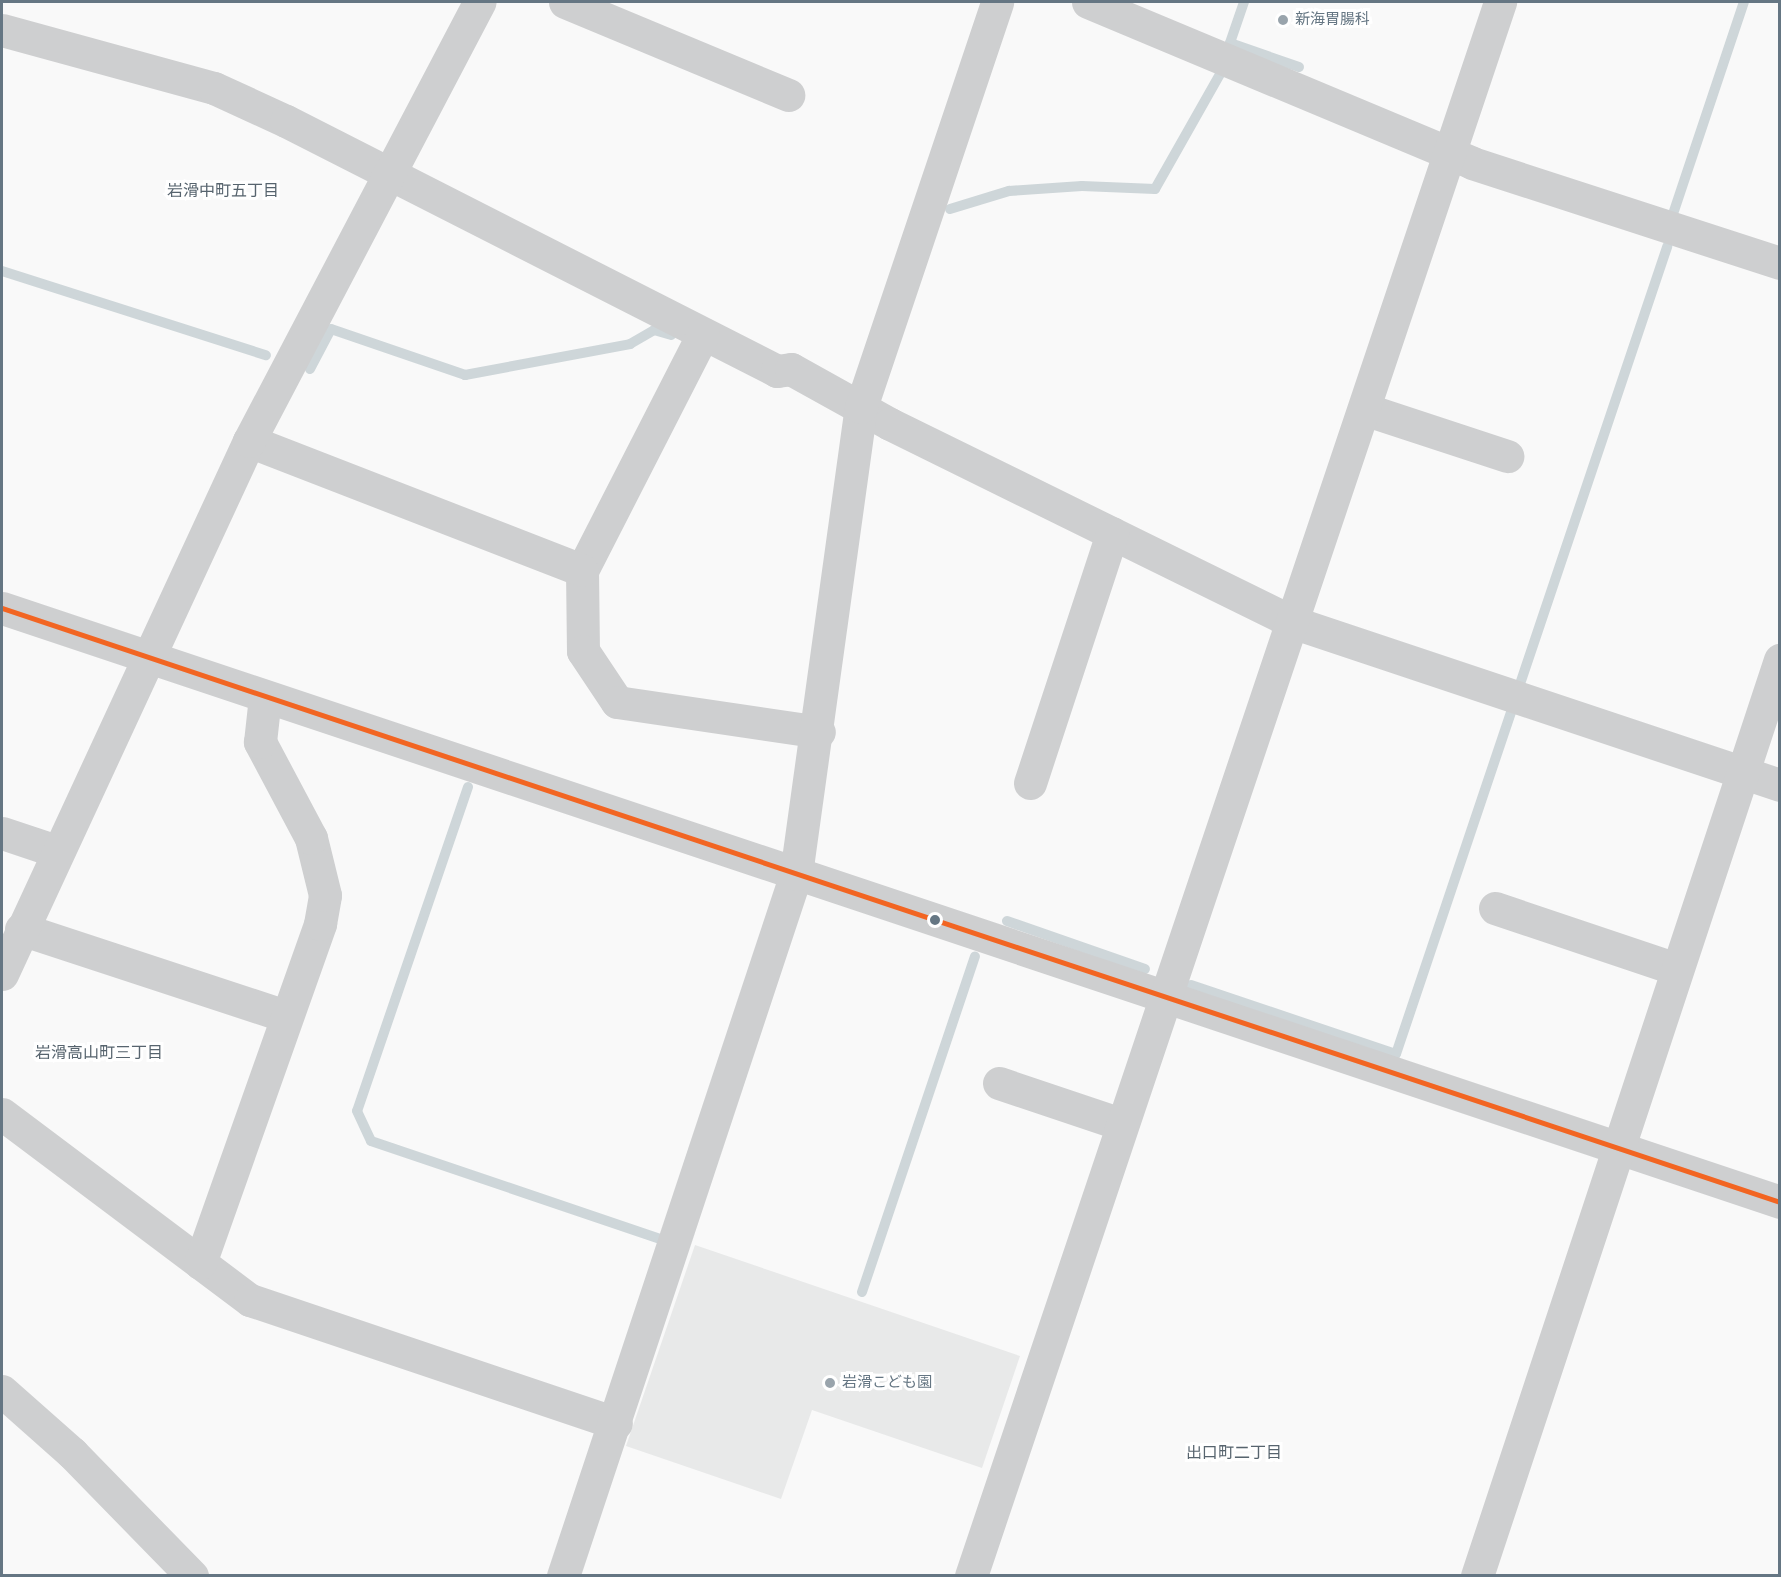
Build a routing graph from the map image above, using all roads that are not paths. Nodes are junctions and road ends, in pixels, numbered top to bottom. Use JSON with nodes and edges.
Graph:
{"nodes":[{"id":1,"x":479,"y":2,"type":"edge"},
{"id":2,"x":565,"y":2,"type":"edge"},
{"id":3,"x":997,"y":2,"type":"edge"},
{"id":4,"x":1088,"y":2,"type":"edge"},
{"id":5,"x":1500,"y":2,"type":"edge"},
{"id":6,"x":2,"y":30,"type":"edge"},
{"id":7,"x":788,"y":94,"type":"dead end"},
{"id":8,"x":1449,"y":152,"type":"junction"},
{"id":9,"x":388,"y":169,"type":"junction"},
{"id":10,"x":1779,"y":263,"type":"edge"},
{"id":11,"x":703,"y":334,"type":"junction"},
{"id":12,"x":861,"y":407,"type":"junction"},
{"id":13,"x":1364,"y":409,"type":"junction"},
{"id":14,"x":249,"y":441,"type":"junction"},
{"id":15,"x":1507,"y":456,"type":"dead end"},
{"id":16,"x":1112,"y":533,"type":"junction"},
{"id":17,"x":582,"y":570,"type":"junction"},
{"id":18,"x":2,"y":608,"type":"edge"},
{"id":19,"x":1292,"y":622,"type":"junction"},
{"id":20,"x":148,"y":656,"type":"junction"},
{"id":21,"x":1779,"y":660,"type":"edge"},
{"id":22,"x":265,"y":697,"type":"junction"},
{"id":23,"x":819,"y":732,"type":"junction"},
{"id":24,"x":1742,"y":774,"type":"junction"},
{"id":25,"x":1030,"y":783,"type":"dead end"},
{"id":26,"x":1779,"y":785,"type":"edge"},
{"id":27,"x":2,"y":833,"type":"edge"},
{"id":28,"x":56,"y":851,"type":"junction"},
{"id":29,"x":796,"y":874,"type":"junction"},
{"id":30,"x":1495,"y":908,"type":"dead end"},
{"id":31,"x":21,"y":929,"type":"junction"},
{"id":32,"x":1676,"y":969,"type":"junction"},
{"id":33,"x":2,"y":974,"type":"edge"},
{"id":34,"x":1163,"y":999,"type":"junction"},
{"id":35,"x":286,"y":1016,"type":"junction"},
{"id":36,"x":999,"y":1083,"type":"dead end"},
{"id":37,"x":2,"y":1114,"type":"edge"},
{"id":38,"x":1121,"y":1124,"type":"junction"},
{"id":39,"x":1617,"y":1149,"type":"junction"},
{"id":40,"x":1779,"y":1203,"type":"edge"},
{"id":41,"x":200,"y":1263,"type":"junction"},
{"id":42,"x":2,"y":1391,"type":"edge"},
{"id":43,"x":616,"y":1422,"type":"junction"},
{"id":44,"x":192,"y":1575,"type":"edge"},
{"id":45,"x":563,"y":1575,"type":"edge"},
{"id":46,"x":971,"y":1575,"type":"edge"},
{"id":47,"x":1477,"y":1575,"type":"edge"}],
"edges":[{"from":1,"to":9,"type":"street"},
{"from":2,"to":7,"type":"street"},
{"from":3,"to":12,"type":"street"},
{"from":4,"to":8,"type":"street"},
{"from":5,"to":8,"type":"street"},
{"from":6,"to":9,"type":"street"},
{"from":8,"to":10,"type":"street"},
{"from":8,"to":13,"type":"street"},
{"from":9,"to":11,"type":"street"},
{"from":9,"to":14,"type":"street"},
{"from":11,"to":12,"type":"street"},
{"from":11,"to":17,"type":"street"},
{"from":12,"to":16,"type":"street"},
{"from":12,"to":23,"type":"street"},
{"from":13,"to":15,"type":"street"},
{"from":13,"to":19,"type":"street"},
{"from":14,"to":17,"type":"street"},
{"from":14,"to":20,"type":"street"},
{"from":16,"to":19,"type":"street"},
{"from":16,"to":25,"type":"street"},
{"from":17,"to":23,"type":"street"},
{"from":18,"to":20,"type":"street"},
{"from":19,"to":24,"type":"street"},
{"from":19,"to":34,"type":"street"},
{"from":20,"to":22,"type":"street"},
{"from":20,"to":28,"type":"street"},
{"from":21,"to":24,"type":"street"},
{"from":22,"to":29,"type":"street"},
{"from":22,"to":35,"type":"street"},
{"from":23,"to":29,"type":"street"},
{"from":24,"to":26,"type":"street"},
{"from":24,"to":32,"type":"street"},
{"from":27,"to":28,"type":"street"},
{"from":28,"to":31,"type":"street"},
{"from":29,"to":34,"type":"street"},
{"from":29,"to":43,"type":"street"},
{"from":30,"to":32,"type":"street"},
{"from":31,"to":33,"type":"street"},
{"from":31,"to":35,"type":"street"},
{"from":32,"to":39,"type":"street"},
{"from":34,"to":38,"type":"street"},
{"from":34,"to":39,"type":"street"},
{"from":35,"to":41,"type":"street"},
{"from":36,"to":38,"type":"street"},
{"from":37,"to":41,"type":"street"},
{"from":38,"to":46,"type":"street"},
{"from":39,"to":40,"type":"street"},
{"from":39,"to":47,"type":"street"},
{"from":41,"to":43,"type":"street"},
{"from":42,"to":44,"type":"street"},
{"from":43,"to":45,"type":"street"}]}
